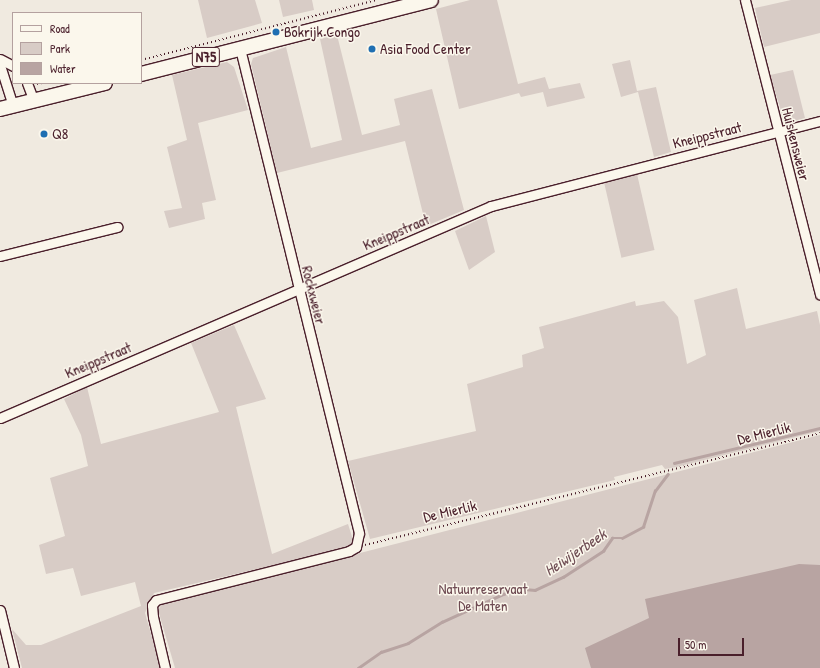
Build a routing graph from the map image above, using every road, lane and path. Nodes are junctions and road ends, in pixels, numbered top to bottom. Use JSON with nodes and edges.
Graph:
{"nodes":[{"id":1,"x":377,"y":0,"type":"edge"},
{"id":2,"x":431,"y":0,"type":"edge"},
{"id":3,"x":745,"y":0,"type":"edge"},
{"id":4,"x":240,"y":49,"type":"junction"},
{"id":5,"x":0,"y":59,"type":"edge"},
{"id":6,"x":142,"y":60,"type":"edge"},
{"id":7,"x":0,"y":65,"type":"edge"},
{"id":8,"x":12,"y":65,"type":"edge"},
{"id":9,"x":142,"y":74,"type":"edge"},
{"id":10,"x":27,"y":84,"type":"edge"},
{"id":11,"x":101,"y":84,"type":"edge"},
{"id":12,"x":34,"y":101,"type":"junction"},
{"id":13,"x":6,"y":108,"type":"edge"},
{"id":14,"x":820,"y":121,"type":"edge"},
{"id":15,"x":778,"y":132,"type":"junction"},
{"id":16,"x":117,"y":227,"type":"dead end"},
{"id":17,"x":0,"y":256,"type":"edge"},
{"id":18,"x":298,"y":290,"type":"junction"},
{"id":19,"x":820,"y":295,"type":"edge"},
{"id":20,"x":0,"y":418,"type":"edge"},
{"id":21,"x":820,"y":433,"type":"edge"},
{"id":22,"x":356,"y":547,"type":"junction"},
{"id":23,"x":0,"y":610,"type":"edge"},
{"id":24,"x":14,"y":668,"type":"edge"},
{"id":25,"x":165,"y":668,"type":"edge"}],
"edges":[{"from":1,"to":6,"type":"path"},
{"from":2,"to":4,"type":"main road","number":"N75"},
{"from":3,"to":15,"type":"street","name":"Huiskensweier"},
{"from":4,"to":9,"type":"main road","number":"N75"},
{"from":4,"to":18,"type":"street","name":"Rockxweier"},
{"from":5,"to":8,"type":"street"},
{"from":7,"to":13,"type":"street"},
{"from":10,"to":12,"type":"street"},
{"from":11,"to":12,"type":"main road"},
{"from":12,"to":13,"type":"main road"},
{"from":14,"to":15,"type":"street","name":"Kneippstraat"},
{"from":15,"to":18,"type":"street","name":"Kneippstraat"},
{"from":15,"to":19,"type":"street","name":"Huiskensweier"},
{"from":16,"to":17,"type":"street"},
{"from":18,"to":20,"type":"street","name":"Kneippstraat"},
{"from":18,"to":22,"type":"street","name":"Rockxweier"},
{"from":21,"to":22,"type":"path","name":"De Mierlik"},
{"from":22,"to":25,"type":"street"},
{"from":23,"to":24,"type":"street"}]}
